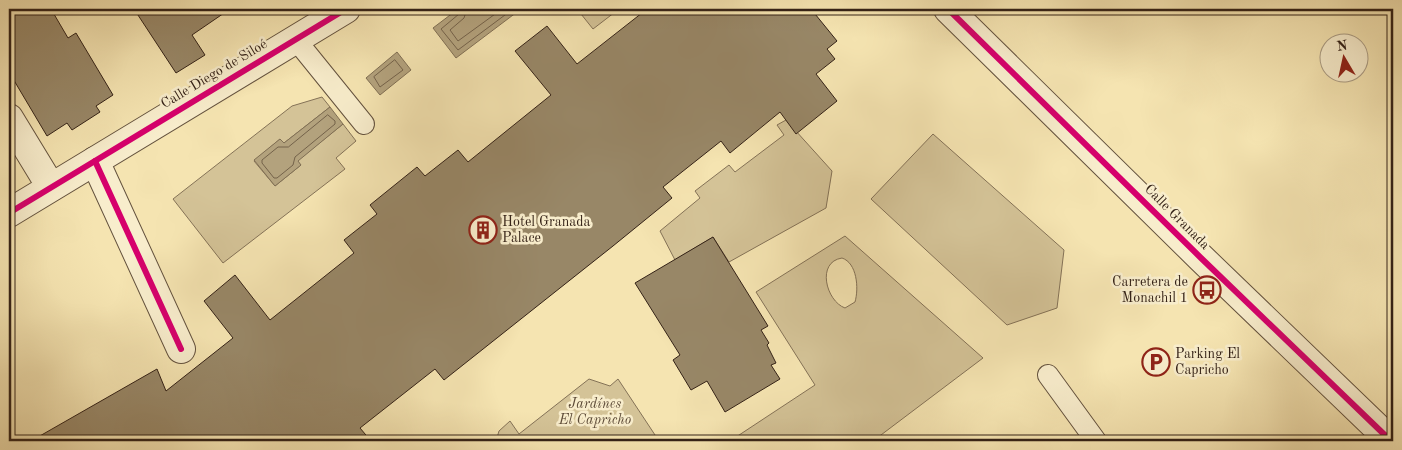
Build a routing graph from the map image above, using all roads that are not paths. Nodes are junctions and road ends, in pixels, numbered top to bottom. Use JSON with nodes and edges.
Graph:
{"nodes":[{"id":1,"x":346,"y":9,"type":"edge"},
{"id":2,"x":948,"y":9,"type":"edge"},
{"id":3,"x":296,"y":40,"type":"junction"},
{"id":4,"x":9,"y":118,"type":"edge"},
{"id":5,"x":364,"y":124,"type":"dead end"},
{"id":6,"x":95,"y":161,"type":"junction"},
{"id":7,"x":51,"y":187,"type":"junction"},
{"id":8,"x":9,"y":213,"type":"edge"},
{"id":9,"x":181,"y":349,"type":"dead end"},
{"id":10,"x":1048,"y":375,"type":"dead end"},
{"id":11,"x":1096,"y":441,"type":"edge"},
{"id":12,"x":1391,"y":441,"type":"edge"}],
"edges":[{"from":1,"to":3,"type":"street","name":"Calle Diego de Siloé"},
{"from":2,"to":12,"type":"street","name":"Calle Granada"},
{"from":3,"to":5,"type":"lane"},
{"from":3,"to":6,"type":"street","name":"Calle Diego de Siloé"},
{"from":4,"to":7,"type":"street"},
{"from":6,"to":7,"type":"street","name":"Calle Diego de Siloé"},
{"from":6,"to":9,"type":"street"},
{"from":7,"to":8,"type":"street","name":"Calle Diego de Siloé"},
{"from":10,"to":11,"type":"lane"}]}
